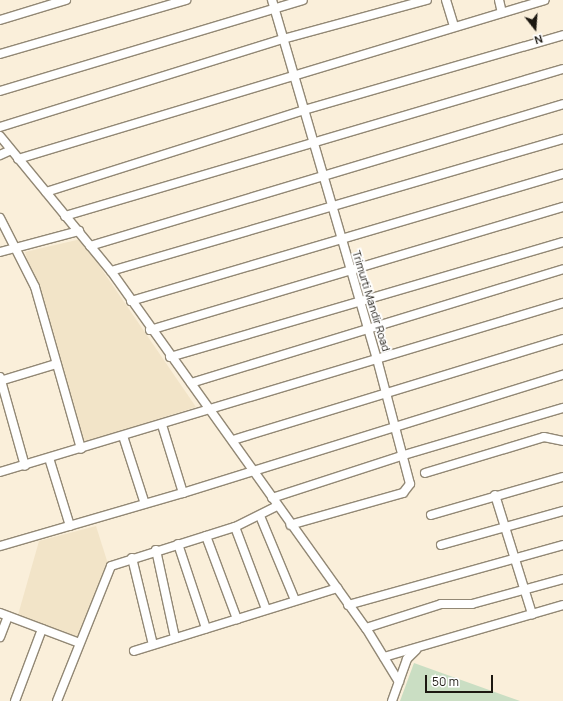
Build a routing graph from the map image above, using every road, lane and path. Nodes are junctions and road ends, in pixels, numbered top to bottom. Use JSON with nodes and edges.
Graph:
{"nodes":[{"id":1,"x":66,"y":0,"type":"edge"},
{"id":2,"x":186,"y":0,"type":"edge"},
{"id":3,"x":303,"y":0,"type":"edge"},
{"id":4,"x":426,"y":0,"type":"edge"},
{"id":5,"x":446,"y":0,"type":"edge"},
{"id":6,"x":499,"y":0,"type":"edge"},
{"id":7,"x":545,"y":0,"type":"edge"},
{"id":8,"x":273,"y":4,"type":"edge"},
{"id":9,"x":502,"y":13,"type":"junction"},
{"id":10,"x":0,"y":20,"type":"edge"},
{"id":11,"x":454,"y":27,"type":"junction"},
{"id":12,"x":563,"y":35,"type":"edge"},
{"id":13,"x":283,"y":39,"type":"junction"},
{"id":14,"x":0,"y":54,"type":"edge"},
{"id":15,"x":563,"y":69,"type":"edge"},
{"id":16,"x":294,"y":75,"type":"junction"},
{"id":17,"x":0,"y":91,"type":"edge"},
{"id":18,"x":563,"y":104,"type":"edge"},
{"id":19,"x":304,"y":110,"type":"junction"},
{"id":20,"x":0,"y":127,"type":"edge"},
{"id":21,"x":0,"y":136,"type":"edge"},
{"id":22,"x":563,"y":139,"type":"edge"},
{"id":23,"x":313,"y":142,"type":"junction"},
{"id":24,"x":10,"y":150,"type":"junction"},
{"id":25,"x":0,"y":155,"type":"edge"},
{"id":26,"x":18,"y":159,"type":"junction"},
{"id":27,"x":322,"y":174,"type":"junction"},
{"id":28,"x":563,"y":174,"type":"edge"},
{"id":29,"x":46,"y":192,"type":"junction"},
{"id":30,"x":332,"y":207,"type":"junction"},
{"id":31,"x":563,"y":207,"type":"edge"},
{"id":32,"x":65,"y":216,"type":"junction"},
{"id":33,"x":1,"y":222,"type":"edge"},
{"id":34,"x":78,"y":232,"type":"junction"},
{"id":35,"x":342,"y":240,"type":"junction"},
{"id":36,"x":563,"y":242,"type":"edge"},
{"id":37,"x":90,"y":246,"type":"junction"},
{"id":38,"x":13,"y":248,"type":"junction"},
{"id":39,"x":0,"y":252,"type":"edge"},
{"id":40,"x":563,"y":269,"type":"edge"},
{"id":41,"x":350,"y":270,"type":"junction"},
{"id":42,"x":111,"y":271,"type":"junction"},
{"id":43,"x":131,"y":301,"type":"junction"},
{"id":44,"x":359,"y":301,"type":"junction"},
{"id":45,"x":563,"y":303,"type":"edge"},
{"id":46,"x":367,"y":327,"type":"junction"},
{"id":47,"x":150,"y":330,"type":"junction"},
{"id":48,"x":563,"y":339,"type":"edge"},
{"id":49,"x":170,"y":357,"type":"junction"},
{"id":50,"x":377,"y":359,"type":"junction"},
{"id":51,"x":56,"y":364,"type":"junction"},
{"id":52,"x":563,"y":375,"type":"edge"},
{"id":53,"x":0,"y":379,"type":"edge"},
{"id":54,"x":191,"y":382,"type":"junction"},
{"id":55,"x":386,"y":393,"type":"junction"},
{"id":56,"x":563,"y":408,"type":"edge"},
{"id":57,"x":211,"y":411,"type":"junction"},
{"id":58,"x":162,"y":425,"type":"junction"},
{"id":59,"x":396,"y":425,"type":"junction"},
{"id":60,"x":123,"y":436,"type":"junction"},
{"id":61,"x":233,"y":440,"type":"junction"},
{"id":62,"x":563,"y":441,"type":"edge"},
{"id":63,"x":81,"y":449,"type":"junction"},
{"id":64,"x":404,"y":455,"type":"junction"},
{"id":65,"x":49,"y":458,"type":"junction"},
{"id":66,"x":25,"y":466,"type":"junction"},
{"id":67,"x":250,"y":470,"type":"junction"},
{"id":68,"x":0,"y":472,"type":"edge"},
{"id":69,"x":425,"y":473,"type":"dead end"},
{"id":70,"x":563,"y":477,"type":"edge"},
{"id":71,"x":183,"y":493,"type":"junction"},
{"id":72,"x":495,"y":495,"type":"junction"},
{"id":73,"x":272,"y":498,"type":"junction"},
{"id":74,"x":145,"y":504,"type":"junction"},
{"id":75,"x":277,"y":506,"type":"junction"},
{"id":76,"x":563,"y":511,"type":"edge"},
{"id":77,"x":431,"y":515,"type":"dead end"},
{"id":78,"x":260,"y":516,"type":"junction"},
{"id":79,"x":290,"y":525,"type":"junction"},
{"id":80,"x":70,"y":526,"type":"junction"},
{"id":81,"x":235,"y":527,"type":"junction"},
{"id":82,"x":505,"y":527,"type":"junction"},
{"id":83,"x":206,"y":536,"type":"junction"},
{"id":84,"x":178,"y":544,"type":"junction"},
{"id":85,"x":441,"y":545,"type":"dead end"},
{"id":86,"x":563,"y":545,"type":"edge"},
{"id":87,"x":0,"y":546,"type":"edge"},
{"id":88,"x":156,"y":550,"type":"junction"},
{"id":89,"x":132,"y":558,"type":"junction"},
{"id":90,"x":515,"y":558,"type":"junction"},
{"id":91,"x":563,"y":579,"type":"edge"},
{"id":92,"x":337,"y":588,"type":"junction"},
{"id":93,"x":525,"y":590,"type":"junction"},
{"id":94,"x":295,"y":600,"type":"junction"},
{"id":95,"x":348,"y":605,"type":"junction"},
{"id":96,"x":563,"y":605,"type":"edge"},
{"id":97,"x":266,"y":609,"type":"junction"},
{"id":98,"x":532,"y":614,"type":"junction"},
{"id":99,"x":4,"y":615,"type":"edge"},
{"id":100,"x":237,"y":619,"type":"junction"},
{"id":101,"x":206,"y":628,"type":"junction"},
{"id":102,"x":366,"y":628,"type":"junction"},
{"id":103,"x":42,"y":629,"type":"junction"},
{"id":104,"x":0,"y":637,"type":"edge"},
{"id":105,"x":175,"y":638,"type":"junction"},
{"id":106,"x":80,"y":643,"type":"junction"},
{"id":107,"x":153,"y":645,"type":"junction"},
{"id":108,"x":416,"y":649,"type":"junction"},
{"id":109,"x":134,"y":651,"type":"dead end"},
{"id":110,"x":384,"y":657,"type":"junction"},
{"id":111,"x":399,"y":682,"type":"junction"},
{"id":112,"x":15,"y":701,"type":"edge"},
{"id":113,"x":57,"y":701,"type":"edge"},
{"id":114,"x":392,"y":701,"type":"edge"}],
"edges":[{"from":1,"to":10,"type":"street"},
{"from":2,"to":14,"type":"street"},
{"from":3,"to":8,"type":"street"},
{"from":4,"to":13,"type":"street"},
{"from":5,"to":11,"type":"street"},
{"from":6,"to":9,"type":"street"},
{"from":7,"to":9,"type":"street"},
{"from":8,"to":13,"type":"street","name":"Trimurti Mandir Road"},
{"from":8,"to":17,"type":"street"},
{"from":9,"to":11,"type":"street"},
{"from":11,"to":16,"type":"street"},
{"from":12,"to":19,"type":"street"},
{"from":13,"to":16,"type":"street","name":"Trimurti Mandir Road"},
{"from":13,"to":20,"type":"street"},
{"from":15,"to":23,"type":"street"},
{"from":16,"to":19,"type":"street","name":"Trimurti Mandir Road"},
{"from":16,"to":26,"type":"street"},
{"from":18,"to":27,"type":"street"},
{"from":19,"to":23,"type":"street","name":"Trimurti Mandir Road"},
{"from":19,"to":29,"type":"street"},
{"from":21,"to":24,"type":"street"},
{"from":22,"to":30,"type":"street"},
{"from":23,"to":27,"type":"street","name":"Trimurti Mandir Road"},
{"from":23,"to":32,"type":"street"},
{"from":24,"to":25,"type":"street"},
{"from":24,"to":26,"type":"street"},
{"from":26,"to":29,"type":"street"},
{"from":27,"to":30,"type":"street","name":"Trimurti Mandir Road"},
{"from":27,"to":37,"type":"street"},
{"from":28,"to":35,"type":"street"},
{"from":29,"to":32,"type":"street"},
{"from":30,"to":35,"type":"street","name":"Trimurti Mandir Road"},
{"from":30,"to":42,"type":"street"},
{"from":31,"to":41,"type":"street"},
{"from":32,"to":34,"type":"street"},
{"from":33,"to":38,"type":"street"},
{"from":34,"to":37,"type":"street"},
{"from":34,"to":38,"type":"street"},
{"from":35,"to":41,"type":"street","name":"Trimurti Mandir Road"},
{"from":35,"to":43,"type":"street"},
{"from":36,"to":44,"type":"street"},
{"from":37,"to":42,"type":"street"},
{"from":38,"to":39,"type":"street"},
{"from":38,"to":51,"type":"street"},
{"from":40,"to":46,"type":"street"},
{"from":41,"to":44,"type":"street","name":"Trimurti Mandir Road"},
{"from":41,"to":47,"type":"street"},
{"from":42,"to":43,"type":"street"},
{"from":43,"to":47,"type":"street"},
{"from":44,"to":46,"type":"street","name":"Trimurti Mandir Road"},
{"from":44,"to":49,"type":"street"},
{"from":45,"to":50,"type":"street"},
{"from":46,"to":50,"type":"street","name":"Trimurti Mandir Road"},
{"from":46,"to":54,"type":"street"},
{"from":47,"to":49,"type":"street"},
{"from":48,"to":55,"type":"street"},
{"from":49,"to":54,"type":"street"},
{"from":50,"to":55,"type":"street","name":"Trimurti Mandir Road"},
{"from":50,"to":57,"type":"street"},
{"from":51,"to":53,"type":"street"},
{"from":51,"to":63,"type":"street"},
{"from":52,"to":59,"type":"street"},
{"from":53,"to":66,"type":"street"},
{"from":54,"to":57,"type":"street"},
{"from":55,"to":59,"type":"street","name":"Trimurti Mandir Road"},
{"from":55,"to":61,"type":"street"},
{"from":56,"to":64,"type":"street"},
{"from":57,"to":58,"type":"street"},
{"from":57,"to":61,"type":"street"},
{"from":58,"to":60,"type":"street"},
{"from":58,"to":71,"type":"street"},
{"from":59,"to":64,"type":"street","name":"Trimurti Mandir Road"},
{"from":59,"to":67,"type":"street"},
{"from":60,"to":63,"type":"street"},
{"from":60,"to":74,"type":"street"},
{"from":61,"to":67,"type":"street"},
{"from":62,"to":69,"type":"street"},
{"from":63,"to":65,"type":"street"},
{"from":64,"to":73,"type":"street"},
{"from":64,"to":79,"type":"street","name":"Trimurti Mandir Road"},
{"from":65,"to":66,"type":"street"},
{"from":65,"to":80,"type":"street"},
{"from":66,"to":68,"type":"street"},
{"from":67,"to":71,"type":"street"},
{"from":67,"to":73,"type":"street"},
{"from":70,"to":72,"type":"street"},
{"from":71,"to":74,"type":"street"},
{"from":72,"to":77,"type":"street"},
{"from":72,"to":82,"type":"street"},
{"from":73,"to":75,"type":"street"},
{"from":74,"to":80,"type":"street"},
{"from":75,"to":78,"type":"street"},
{"from":75,"to":79,"type":"street"},
{"from":76,"to":82,"type":"street"},
{"from":78,"to":81,"type":"street"},
{"from":78,"to":94,"type":"street"},
{"from":79,"to":92,"type":"street"},
{"from":80,"to":87,"type":"street"},
{"from":81,"to":83,"type":"street"},
{"from":81,"to":97,"type":"street"},
{"from":82,"to":85,"type":"street"},
{"from":82,"to":90,"type":"street"},
{"from":83,"to":84,"type":"street"},
{"from":83,"to":100,"type":"street"},
{"from":84,"to":88,"type":"street"},
{"from":84,"to":101,"type":"street"},
{"from":86,"to":90,"type":"street"},
{"from":88,"to":89,"type":"street"},
{"from":88,"to":105,"type":"street"},
{"from":89,"to":106,"type":"street"},
{"from":89,"to":107,"type":"street"},
{"from":90,"to":93,"type":"street"},
{"from":90,"to":95,"type":"street"},
{"from":91,"to":93,"type":"street"},
{"from":92,"to":94,"type":"street"},
{"from":92,"to":95,"type":"street"},
{"from":93,"to":98,"type":"street"},
{"from":93,"to":102,"type":"street"},
{"from":94,"to":97,"type":"street"},
{"from":95,"to":102,"type":"street"},
{"from":96,"to":98,"type":"street"},
{"from":97,"to":100,"type":"street"},
{"from":98,"to":108,"type":"street"},
{"from":99,"to":103,"type":"street"},
{"from":99,"to":104,"type":"street"},
{"from":100,"to":101,"type":"street"},
{"from":101,"to":105,"type":"street"},
{"from":102,"to":110,"type":"street"},
{"from":103,"to":106,"type":"street"},
{"from":103,"to":112,"type":"street"},
{"from":105,"to":107,"type":"street"},
{"from":106,"to":113,"type":"street"},
{"from":107,"to":109,"type":"street"},
{"from":108,"to":110,"type":"street"},
{"from":108,"to":111,"type":"street"},
{"from":110,"to":111,"type":"street"},
{"from":111,"to":114,"type":"street"}]}
